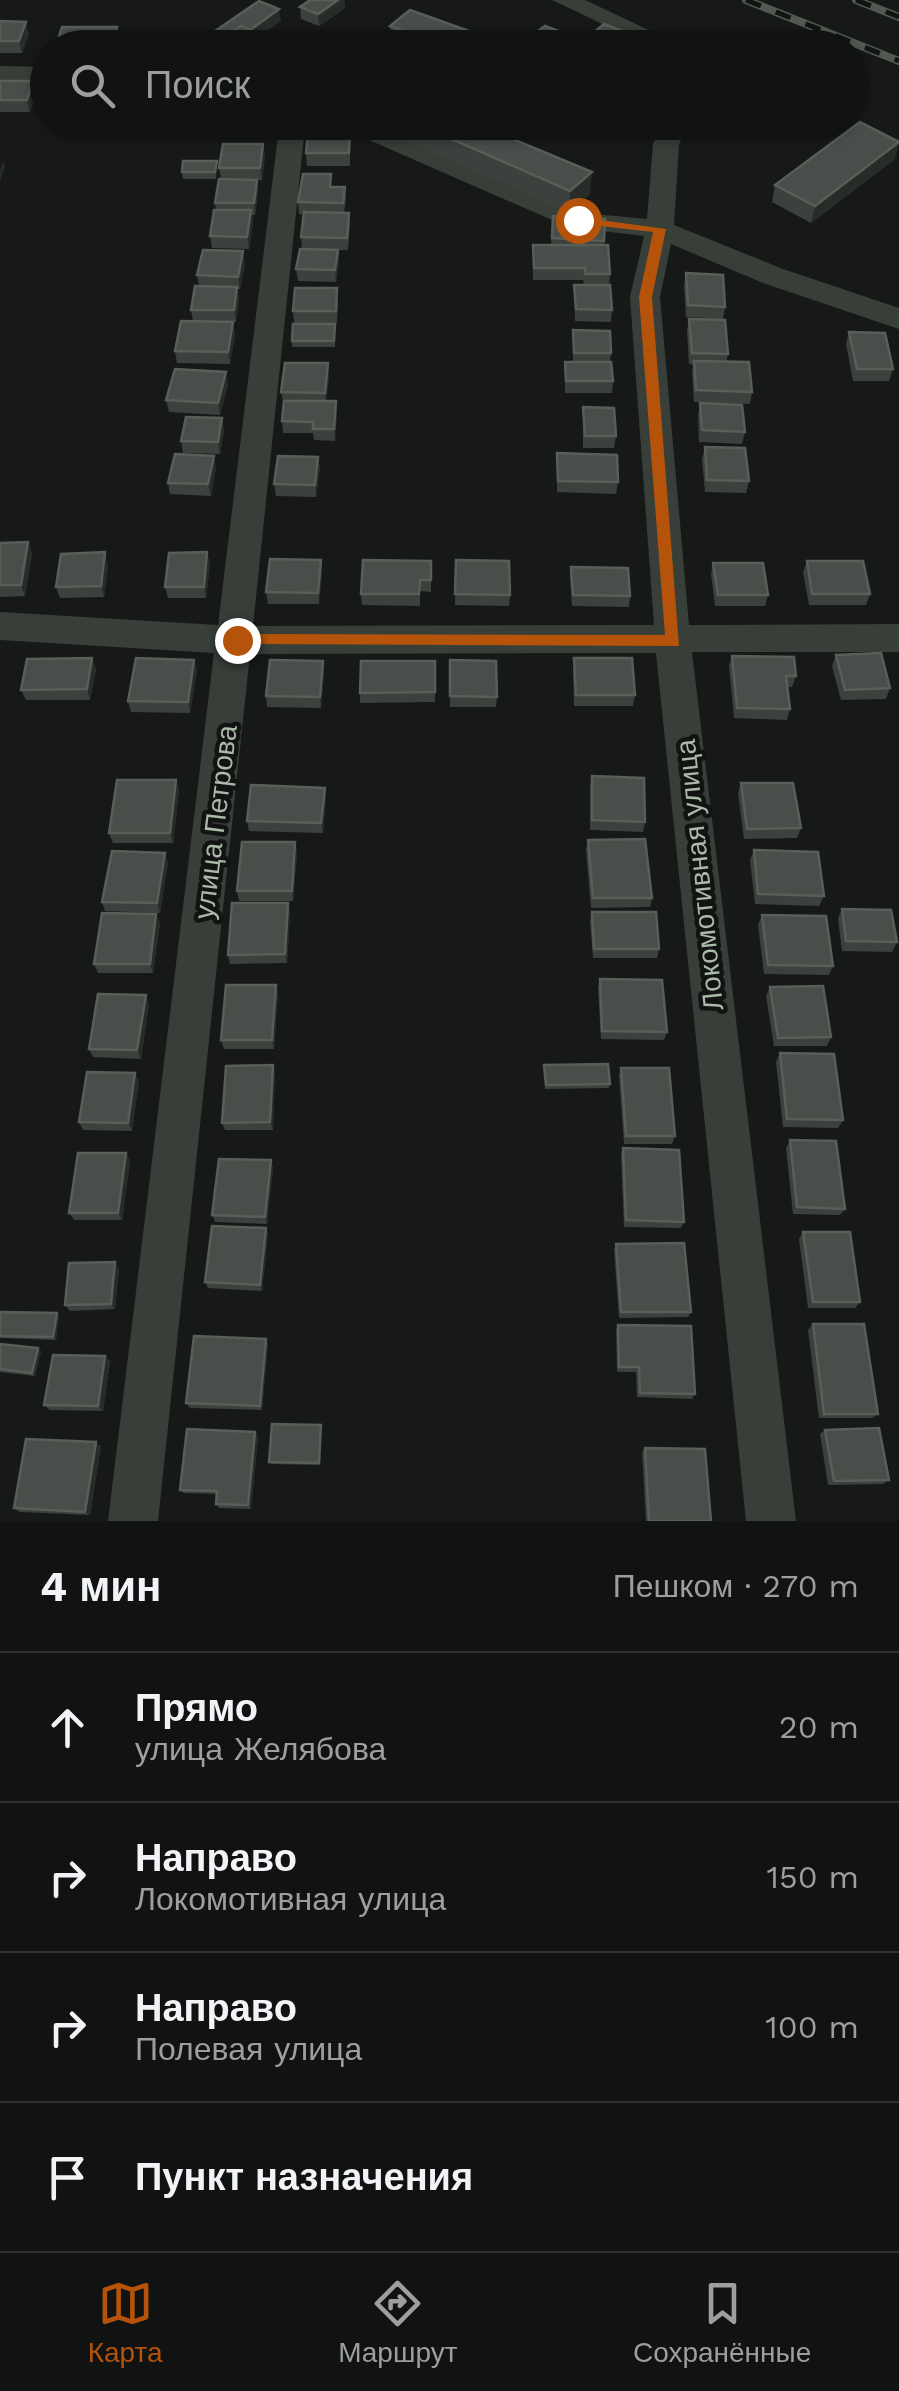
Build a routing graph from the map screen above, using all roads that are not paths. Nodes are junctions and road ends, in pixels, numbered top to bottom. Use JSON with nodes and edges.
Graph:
{"nodes":[{"id":1,"x":564,"y":0,"type":"edge"},
{"id":2,"x":634,"y":30,"type":"edge"},
{"id":3,"x":0,"y":74,"type":"edge"},
{"id":4,"x":30,"y":75,"type":"edge"},
{"id":5,"x":291,"y":140,"type":"edge"},
{"id":6,"x":385,"y":140,"type":"edge"},
{"id":7,"x":668,"y":140,"type":"edge"},
{"id":8,"x":660,"y":229,"type":"junction"},
{"id":9,"x":899,"y":319,"type":"edge"},
{"id":10,"x":0,"y":626,"type":"edge"},
{"id":11,"x":899,"y":638,"type":"edge"},
{"id":12,"x":237,"y":640,"type":"junction"},
{"id":13,"x":673,"y":641,"type":"junction"},
{"id":14,"x":133,"y":1521,"type":"edge"},
{"id":15,"x":771,"y":1521,"type":"edge"}],
"edges":[{"from":1,"to":2,"type":"street"},
{"from":3,"to":4,"type":"street"},
{"from":5,"to":12,"type":"street","name":"улица Петрова"},
{"from":6,"to":8,"type":"street"},
{"from":7,"to":8,"type":"street","name":"Локомотивная улица"},
{"from":8,"to":9,"type":"street"},
{"from":8,"to":13,"type":"street","name":"Локомотивная улица"},
{"from":10,"to":12,"type":"street"},
{"from":11,"to":13,"type":"street"},
{"from":12,"to":13,"type":"street"},
{"from":12,"to":14,"type":"street","name":"улица Петрова"},
{"from":13,"to":15,"type":"street","name":"Локомотивная улица"}]}
